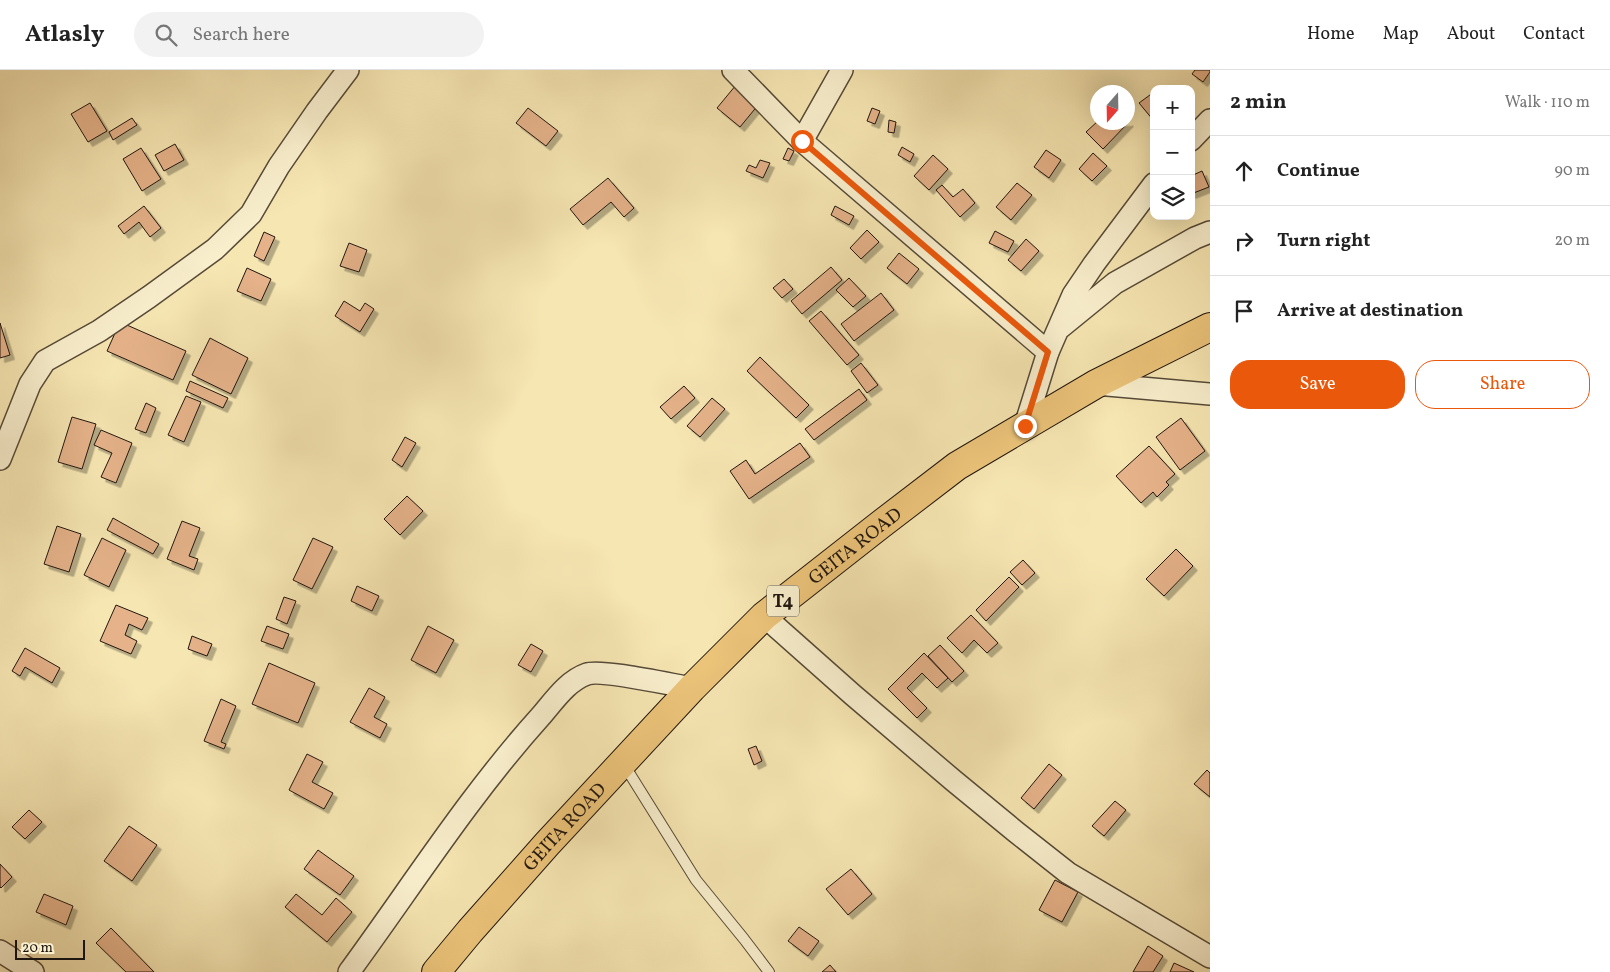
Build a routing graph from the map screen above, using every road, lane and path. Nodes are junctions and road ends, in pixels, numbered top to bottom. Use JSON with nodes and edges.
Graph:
{"nodes":[{"id":1,"x":348,"y":70,"type":"edge"},
{"id":2,"x":733,"y":70,"type":"edge"},
{"id":3,"x":842,"y":70,"type":"edge"},
{"id":4,"x":1210,"y":120,"type":"edge"},
{"id":5,"x":1195,"y":136,"type":"edge"},
{"id":6,"x":802,"y":141,"type":"junction"},
{"id":7,"x":1150,"y":189,"type":"edge"},
{"id":8,"x":1210,"y":232,"type":"edge"},
{"id":9,"x":1210,"y":327,"type":"edge"},
{"id":10,"x":1058,"y":330,"type":"junction"},
{"id":11,"x":1048,"y":352,"type":"junction"},
{"id":12,"x":1096,"y":384,"type":"junction"},
{"id":13,"x":1210,"y":394,"type":"edge"},
{"id":14,"x":1025,"y":426,"type":"junction"},
{"id":15,"x":0,"y":459,"type":"edge"},
{"id":16,"x":764,"y":616,"type":"junction"},
{"id":17,"x":692,"y":688,"type":"junction"},
{"id":18,"x":622,"y":762,"type":"junction"},
{"id":19,"x":0,"y":951,"type":"edge"},
{"id":20,"x":1210,"y":957,"type":"edge"},
{"id":21,"x":33,"y":972,"type":"edge"},
{"id":22,"x":349,"y":972,"type":"edge"},
{"id":23,"x":436,"y":972,"type":"edge"},
{"id":24,"x":769,"y":972,"type":"edge"}],
"edges":[{"from":1,"to":15,"type":"street"},
{"from":2,"to":6,"type":"street"},
{"from":3,"to":6,"type":"street"},
{"from":4,"to":5,"type":"street"},
{"from":6,"to":11,"type":"street"},
{"from":7,"to":10,"type":"street"},
{"from":8,"to":10,"type":"street"},
{"from":9,"to":12,"type":"highway","name":"GEITA ROAD","number":"T4"},
{"from":10,"to":11,"type":"street"},
{"from":11,"to":14,"type":"street"},
{"from":12,"to":13,"type":"street"},
{"from":12,"to":14,"type":"highway","name":"GEITA ROAD","number":"T4"},
{"from":14,"to":16,"type":"highway","name":"GEITA ROAD","number":"T4"},
{"from":16,"to":17,"type":"highway","name":"GEITA ROAD","number":"T4"},
{"from":16,"to":20,"type":"street"},
{"from":17,"to":18,"type":"highway","name":"GEITA ROAD","number":"T4"},
{"from":17,"to":22,"type":"street"},
{"from":18,"to":23,"type":"highway","name":"GEITA ROAD","number":"T4"},
{"from":18,"to":24,"type":"lane"},
{"from":19,"to":21,"type":"street"}]}
